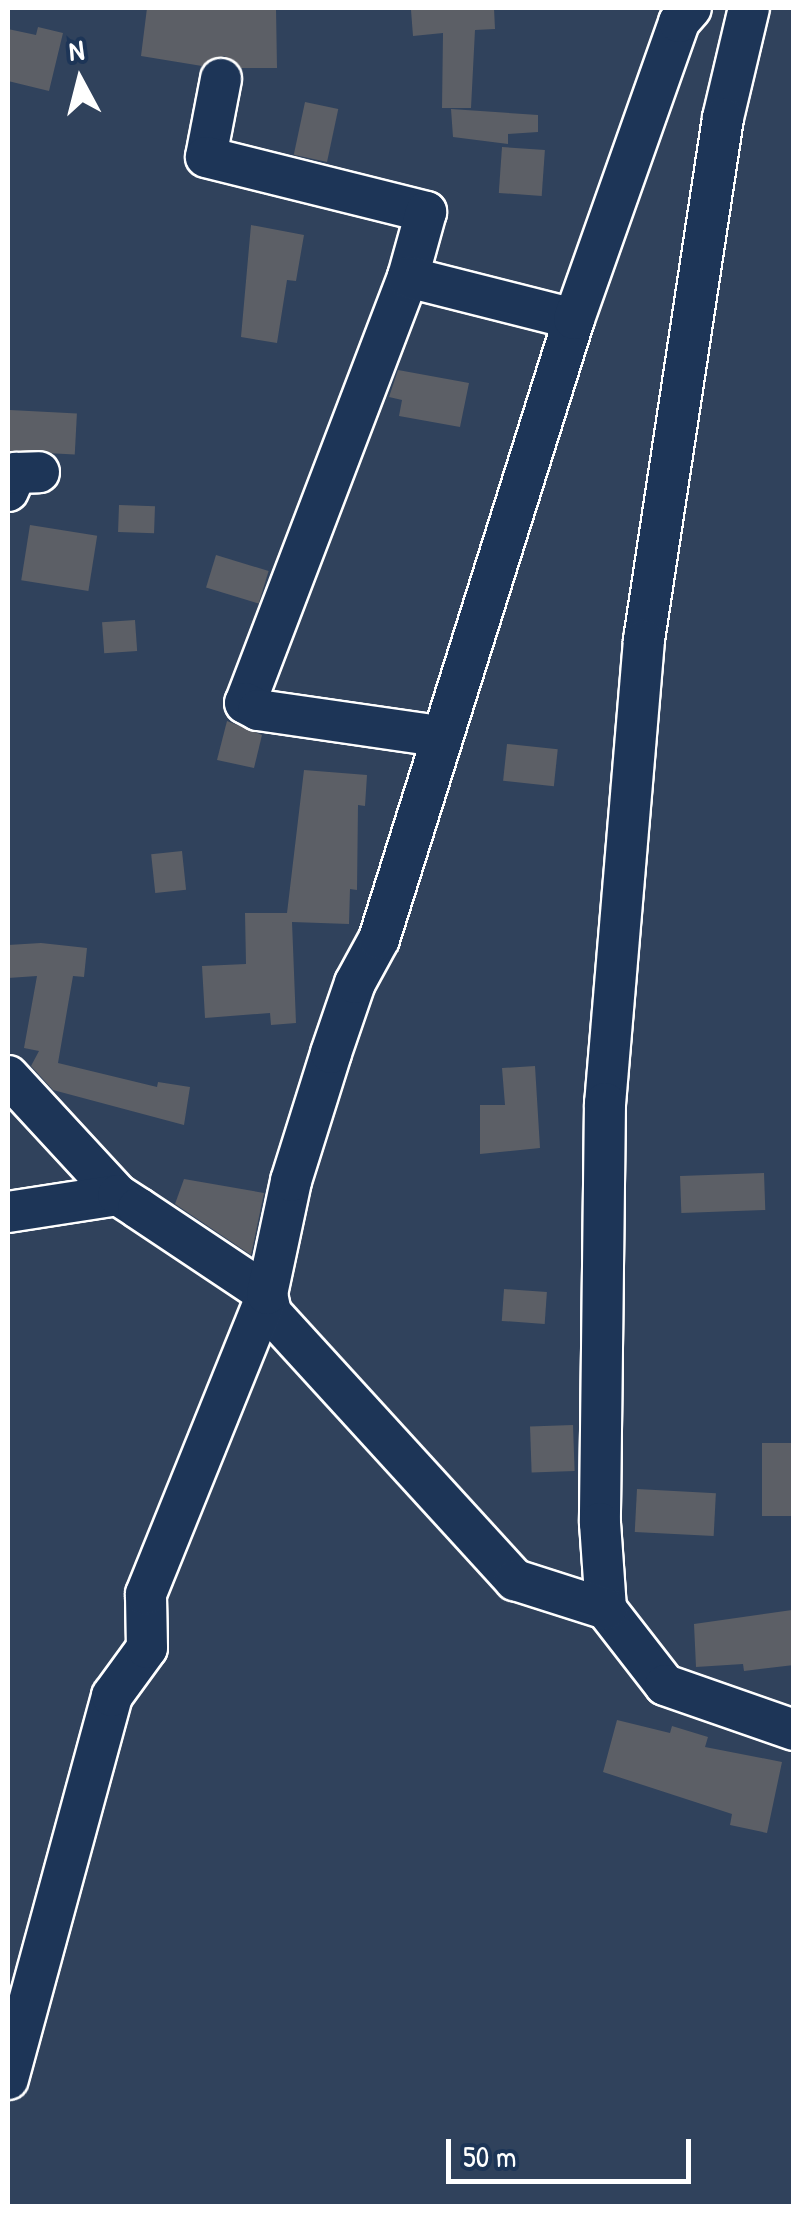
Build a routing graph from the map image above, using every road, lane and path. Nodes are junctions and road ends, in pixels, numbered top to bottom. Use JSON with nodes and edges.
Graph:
{"nodes":[{"id":1,"x":691,"y":8,"type":"edge"},
{"id":2,"x":748,"y":8,"type":"edge"},
{"id":3,"x":221,"y":80,"type":"dead end"},
{"id":4,"x":408,"y":277,"type":"junction"},
{"id":5,"x":574,"y":319,"type":"junction"},
{"id":6,"x":439,"y":736,"type":"junction"},
{"id":7,"x":8,"y":1076,"type":"edge"},
{"id":8,"x":118,"y":1195,"type":"junction"},
{"id":9,"x":8,"y":1212,"type":"edge"},
{"id":10,"x":268,"y":1294,"type":"junction"},
{"id":11,"x":606,"y":1610,"type":"junction"},
{"id":12,"x":794,"y":1730,"type":"edge"},
{"id":13,"x":8,"y":2079,"type":"edge"}],
"edges":[{"from":1,"to":5,"type":"street"},
{"from":2,"to":11,"type":"street"},
{"from":3,"to":4,"type":"street"},
{"from":4,"to":5,"type":"street"},
{"from":4,"to":6,"type":"street"},
{"from":5,"to":6,"type":"street"},
{"from":6,"to":10,"type":"street"},
{"from":7,"to":8,"type":"street"},
{"from":8,"to":9,"type":"street"},
{"from":8,"to":10,"type":"street"},
{"from":10,"to":11,"type":"street"},
{"from":10,"to":13,"type":"street"},
{"from":11,"to":12,"type":"street"}]}
